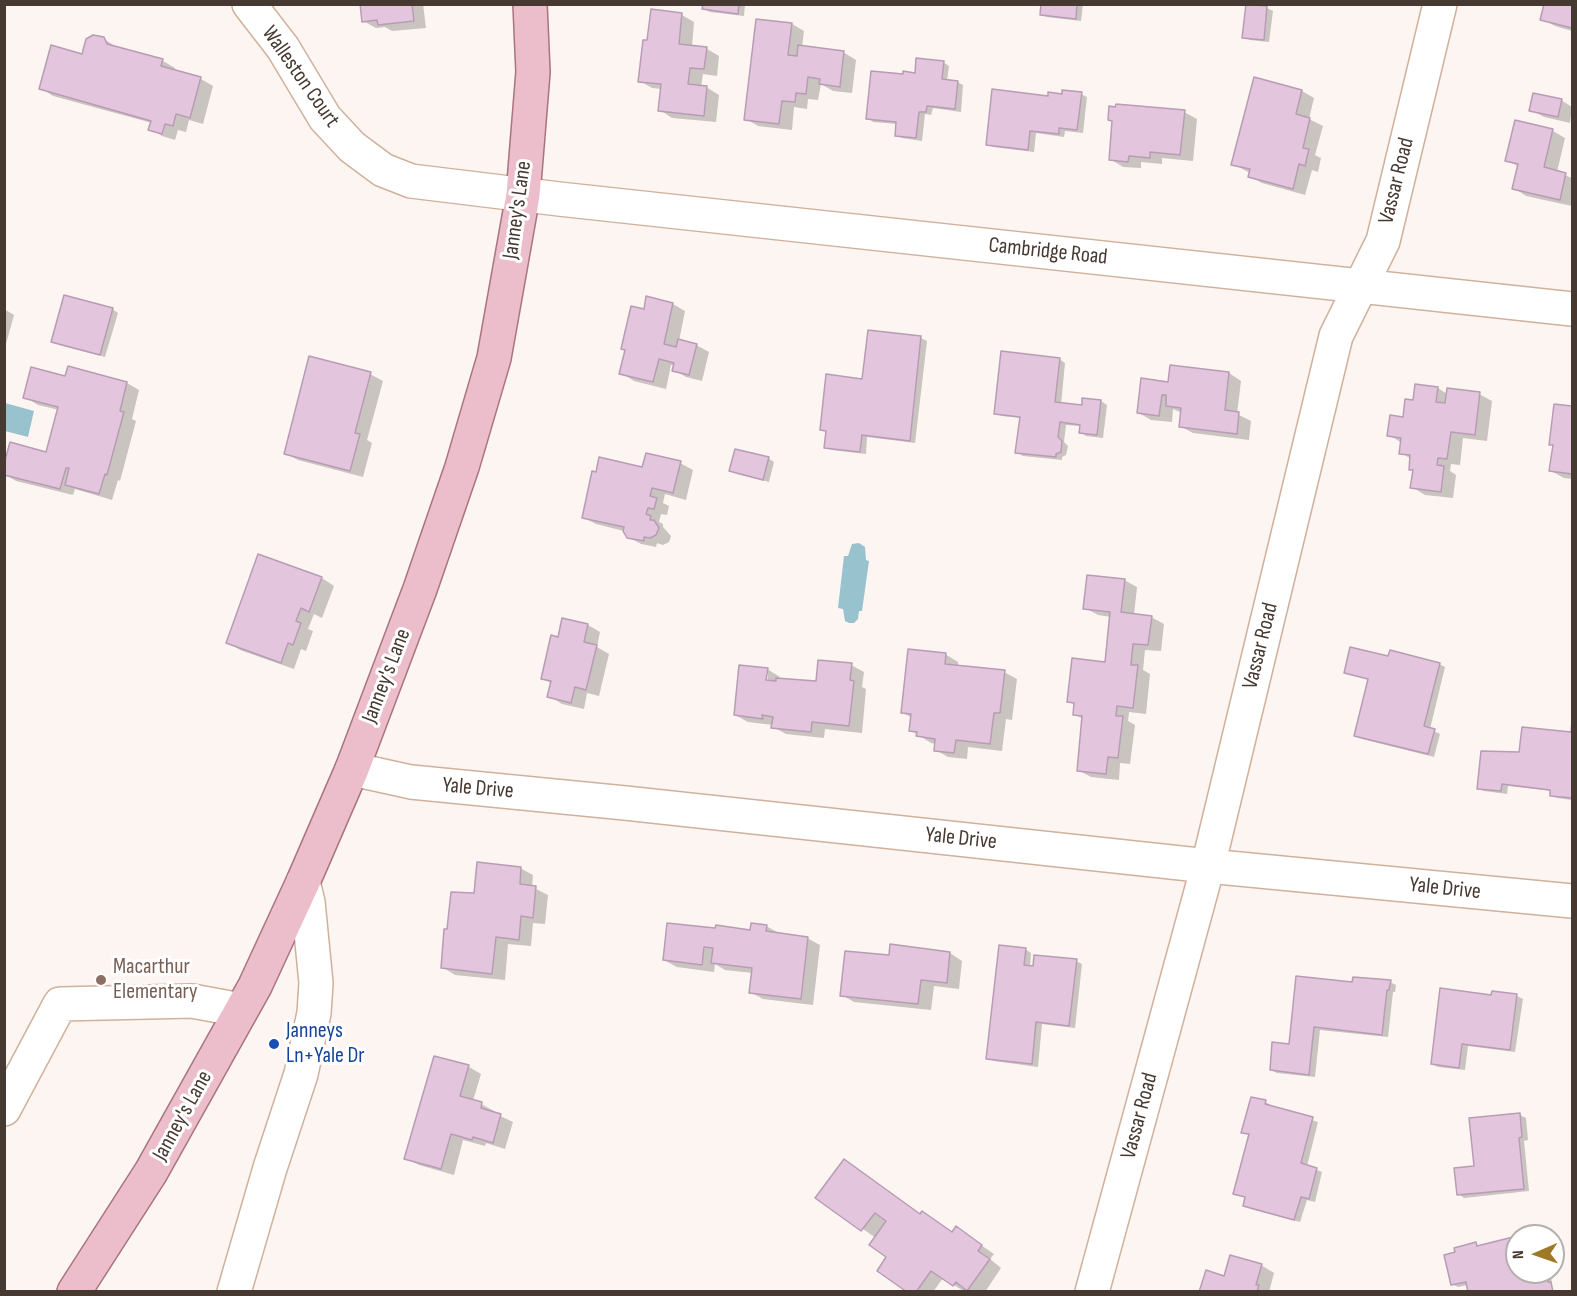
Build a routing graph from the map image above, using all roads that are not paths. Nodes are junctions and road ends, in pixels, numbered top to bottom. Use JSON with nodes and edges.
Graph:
{"nodes":[{"id":1,"x":249,"y":4,"type":"edge"},
{"id":2,"x":530,"y":4,"type":"edge"},
{"id":3,"x":1440,"y":4,"type":"edge"},
{"id":4,"x":523,"y":195,"type":"junction"},
{"id":5,"x":1360,"y":285,"type":"junction"},
{"id":6,"x":1572,"y":309,"type":"edge"},
{"id":7,"x":352,"y":769,"type":"junction"},
{"id":8,"x":1208,"y":866,"type":"junction"},
{"id":9,"x":303,"y":882,"type":"junction"},
{"id":10,"x":1572,"y":902,"type":"edge"},
{"id":11,"x":241,"y":1010,"type":"junction"},
{"id":12,"x":4,"y":1109,"type":"edge"},
{"id":13,"x":74,"y":1292,"type":"edge"},
{"id":14,"x":234,"y":1292,"type":"edge"},
{"id":15,"x":1092,"y":1292,"type":"edge"}],
"edges":[{"from":1,"to":4,"type":"street","name":"Walleston Court"},
{"from":2,"to":4,"type":"main road","name":"Janney's Lane"},
{"from":3,"to":5,"type":"street","name":"Vassar Road"},
{"from":4,"to":5,"type":"street","name":"Cambridge Road"},
{"from":4,"to":7,"type":"main road","name":"Janney's Lane"},
{"from":5,"to":6,"type":"street","name":"Cambridge Road"},
{"from":5,"to":8,"type":"street","name":"Vassar Road"},
{"from":7,"to":8,"type":"street","name":"Yale Drive"},
{"from":7,"to":9,"type":"main road","name":"Janney's Lane"},
{"from":8,"to":10,"type":"street","name":"Yale Drive"},
{"from":8,"to":15,"type":"street","name":"Vassar Road"},
{"from":9,"to":11,"type":"main road","name":"Janney's Lane"},
{"from":9,"to":14,"type":"street"},
{"from":11,"to":12,"type":"street"},
{"from":11,"to":13,"type":"main road","name":"Janney's Lane"}]}
